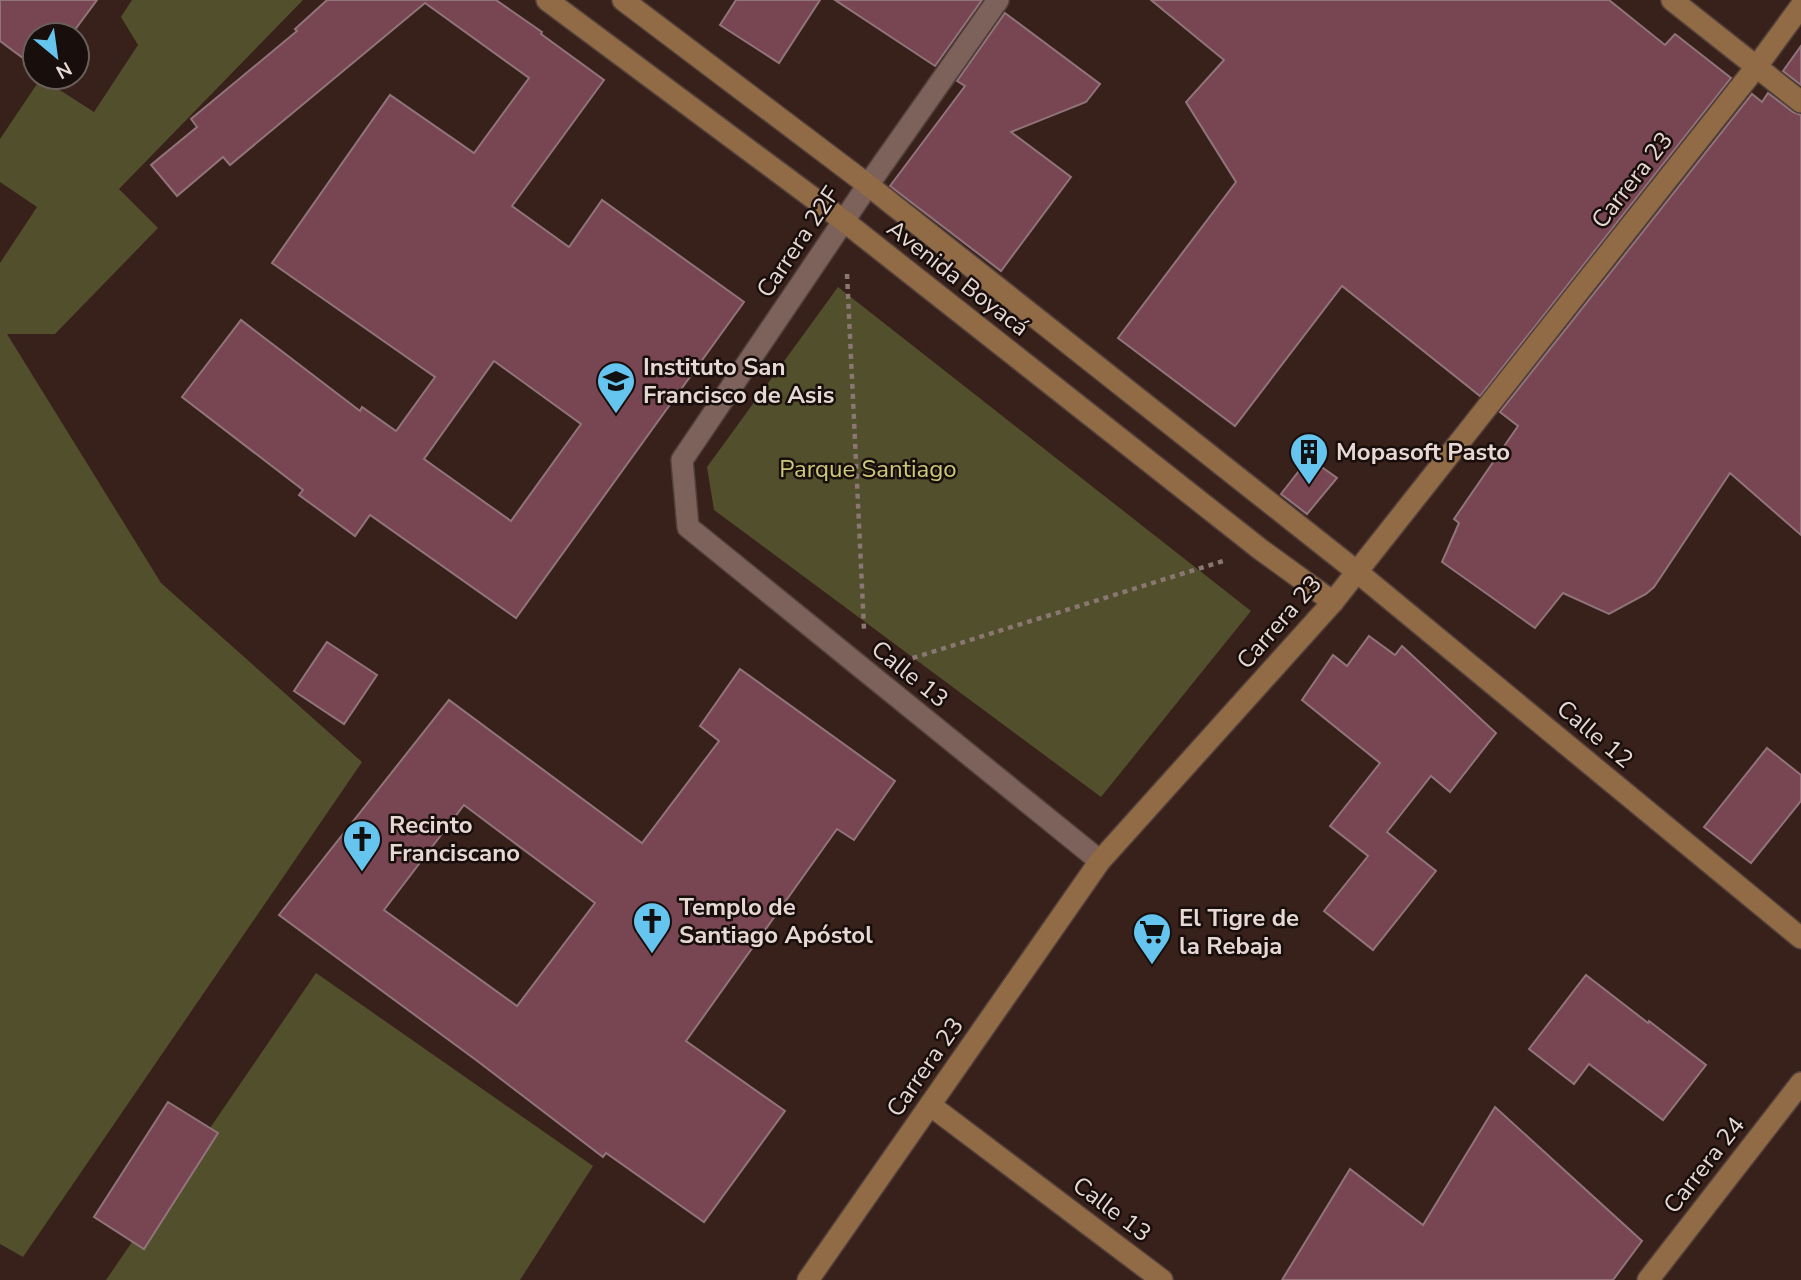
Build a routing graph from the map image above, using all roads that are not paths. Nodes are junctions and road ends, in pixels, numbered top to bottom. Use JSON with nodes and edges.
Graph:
{"nodes":[{"id":1,"x":547,"y":0,"type":"edge"},
{"id":2,"x":623,"y":0,"type":"edge"},
{"id":3,"x":998,"y":0,"type":"edge"},
{"id":4,"x":1672,"y":0,"type":"edge"},
{"id":5,"x":1801,"y":6,"type":"edge"},
{"id":6,"x":1757,"y":66,"type":"junction"},
{"id":7,"x":1801,"y":102,"type":"edge"},
{"id":8,"x":868,"y":186,"type":"junction"},
{"id":9,"x":844,"y":221,"type":"junction"},
{"id":10,"x":688,"y":527,"type":"joint"},
{"id":11,"x":1356,"y":570,"type":"junction"},
{"id":12,"x":1333,"y":602,"type":"junction"},
{"id":13,"x":1100,"y":861,"type":"junction"},
{"id":14,"x":1801,"y":938,"type":"edge"},
{"id":15,"x":1801,"y":1083,"type":"edge"},
{"id":16,"x":930,"y":1105,"type":"junction"},
{"id":17,"x":808,"y":1280,"type":"edge"},
{"id":18,"x":1162,"y":1280,"type":"edge"},
{"id":19,"x":1648,"y":1280,"type":"edge"}],
"edges":[{"from":1,"to":9,"type":"street","name":"Avenida Boyacá"},
{"from":2,"to":8,"type":"street","name":"Avenida Boyacá"},
{"from":3,"to":8,"type":"street","name":"Carrera 22F"},
{"from":4,"to":6,"type":"street"},
{"from":5,"to":6,"type":"street","name":"Carrera 23"},
{"from":6,"to":7,"type":"street"},
{"from":6,"to":11,"type":"street","name":"Carrera 23"},
{"from":8,"to":9,"type":"street","name":"Carrera 22F"},
{"from":8,"to":11,"type":"street","name":"Avenida Boyacá"},
{"from":9,"to":10,"type":"street","name":"Carrera 22F"},
{"from":9,"to":12,"type":"street","name":"Avenida Boyacá"},
{"from":10,"to":13,"type":"street","name":"Calle 13"},
{"from":11,"to":12,"type":"street","name":"Carrera 23"},
{"from":11,"to":14,"type":"street","name":"Calle 12"},
{"from":12,"to":13,"type":"street","name":"Carrera 23"},
{"from":13,"to":16,"type":"street","name":"Carrera 23"},
{"from":15,"to":19,"type":"street","name":"Carrera 24"},
{"from":16,"to":17,"type":"street","name":"Carrera 23"},
{"from":16,"to":18,"type":"street","name":"Calle 13"}]}
